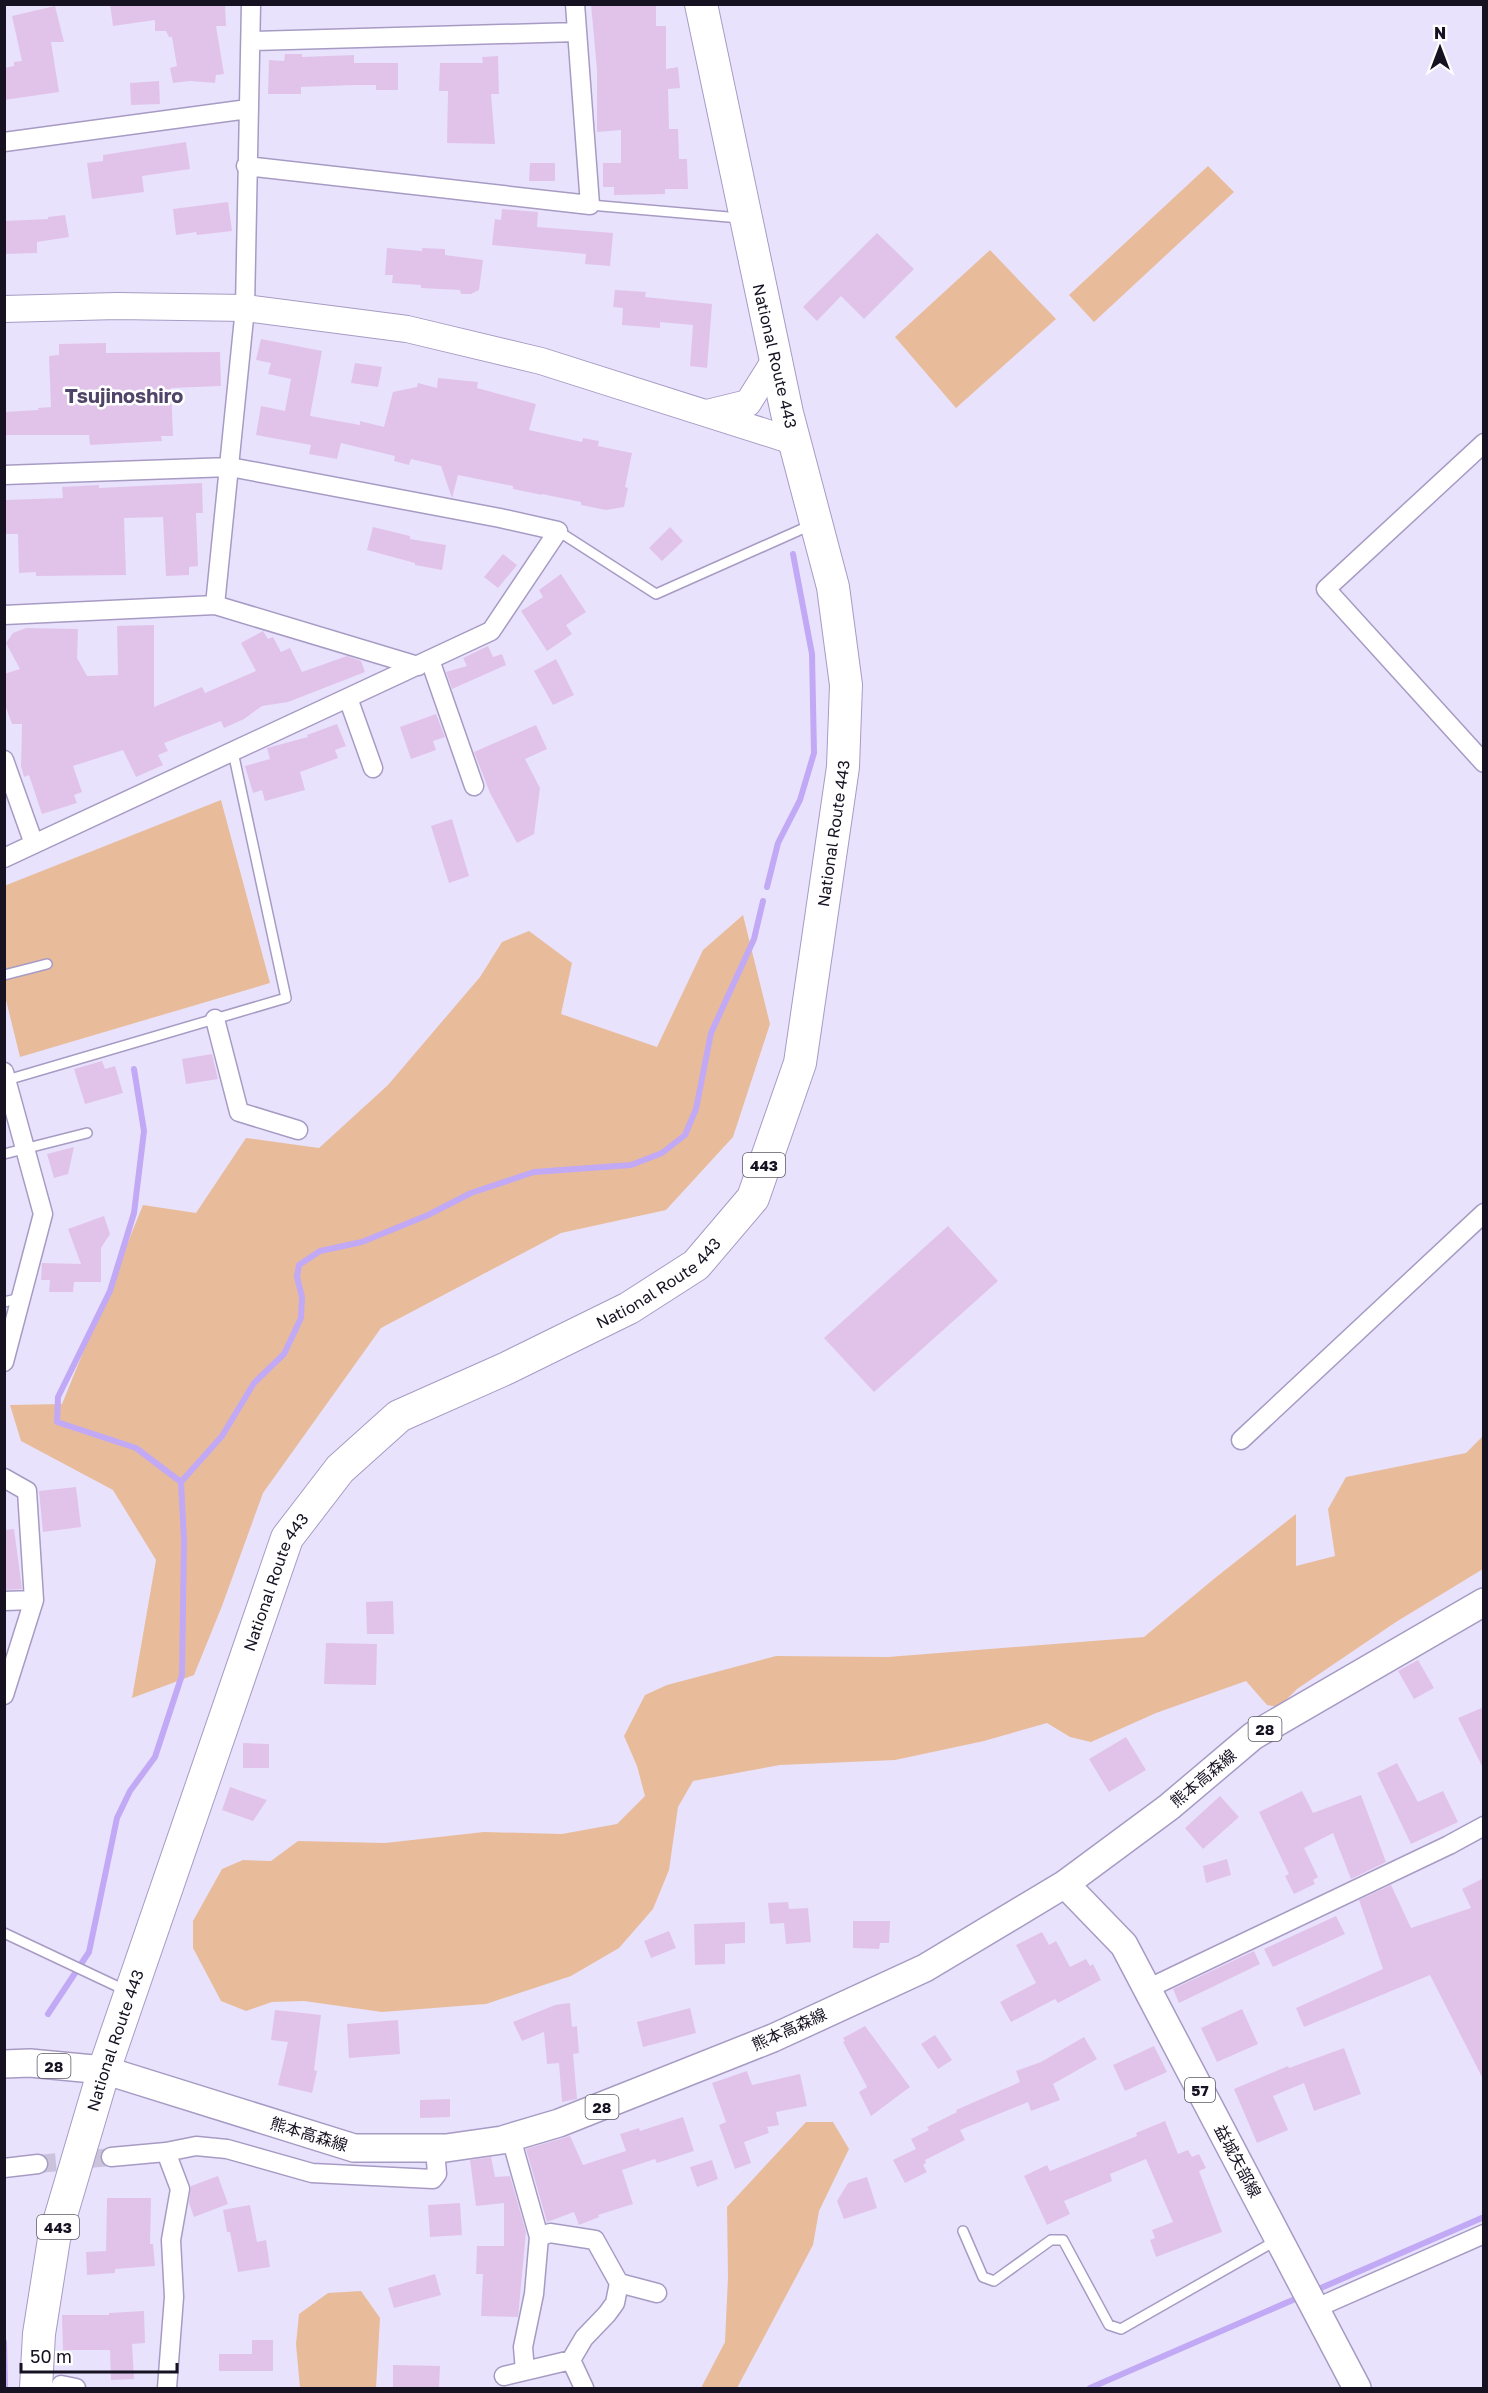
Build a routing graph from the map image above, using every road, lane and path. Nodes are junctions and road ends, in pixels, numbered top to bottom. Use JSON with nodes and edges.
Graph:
{"nodes":[{"id":1,"x":251,"y":4,"type":"edge"},
{"id":2,"x":574,"y":4,"type":"edge"},
{"id":3,"x":701,"y":4,"type":"edge"},
{"id":4,"x":577,"y":32,"type":"junction"},
{"id":5,"x":252,"y":41,"type":"junction"},
{"id":6,"x":248,"y":109,"type":"junction"},
{"id":7,"x":4,"y":142,"type":"edge"},
{"id":8,"x":246,"y":166,"type":"junction"},
{"id":9,"x":590,"y":205,"type":"junction"},
{"id":10,"x":744,"y":218,"type":"junction"},
{"id":11,"x":244,"y":308,"type":"junction"},
{"id":12,"x":4,"y":309,"type":"edge"},
{"id":13,"x":775,"y":360,"type":"junction"},
{"id":14,"x":706,"y":413,"type":"junction"},
{"id":15,"x":794,"y":441,"type":"junction"},
{"id":16,"x":1484,"y":443,"type":"edge"},
{"id":17,"x":230,"y":467,"type":"junction"},
{"id":18,"x":4,"y":475,"type":"edge"},
{"id":19,"x":816,"y":523,"type":"junction"},
{"id":20,"x":558,"y":531,"type":"junction"},
{"id":21,"x":215,"y":605,"type":"junction"},
{"id":22,"x":4,"y":615,"type":"edge"},
{"id":23,"x":424,"y":663,"type":"junction"},
{"id":24,"x":348,"y":698,"type":"junction"},
{"id":25,"x":233,"y":752,"type":"junction"},
{"id":26,"x":4,"y":760,"type":"edge"},
{"id":27,"x":1484,"y":763,"type":"edge"},
{"id":28,"x":373,"y":768,"type":"dead end"},
{"id":29,"x":474,"y":786,"type":"dead end"},
{"id":30,"x":34,"y":844,"type":"junction"},
{"id":31,"x":4,"y":858,"type":"edge"},
{"id":32,"x":47,"y":964,"type":"dead end"},
{"id":33,"x":4,"y":975,"type":"edge"},
{"id":34,"x":215,"y":1019,"type":"junction"},
{"id":35,"x":6,"y":1076,"type":"edge"},
{"id":36,"x":298,"y":1130,"type":"dead end"},
{"id":37,"x":87,"y":1133,"type":"dead end"},
{"id":38,"x":26,"y":1149,"type":"junction"},
{"id":39,"x":4,"y":1154,"type":"edge"},
{"id":40,"x":1484,"y":1213,"type":"edge"},
{"id":41,"x":13,"y":1300,"type":"edge"},
{"id":42,"x":4,"y":1362,"type":"edge"},
{"id":43,"x":1241,"y":1440,"type":"dead end"},
{"id":44,"x":4,"y":1478,"type":"edge"},
{"id":45,"x":34,"y":1600,"type":"junction"},
{"id":46,"x":4,"y":1601,"type":"edge"},
{"id":47,"x":1484,"y":1602,"type":"edge"},
{"id":48,"x":4,"y":1695,"type":"edge"},
{"id":49,"x":1484,"y":1826,"type":"edge"},
{"id":50,"x":1065,"y":1884,"type":"junction"},
{"id":51,"x":4,"y":1933,"type":"edge"},
{"id":52,"x":1147,"y":1989,"type":"junction"},
{"id":53,"x":130,"y":1992,"type":"junction"},
{"id":54,"x":4,"y":2064,"type":"edge"},
{"id":55,"x":104,"y":2070,"type":"junction"},
{"id":56,"x":512,"y":2138,"type":"junction"},
{"id":57,"x":435,"y":2148,"type":"junction"},
{"id":58,"x":166,"y":2152,"type":"junction"},
{"id":59,"x":111,"y":2157,"type":"tunnel mouth"},
{"id":60,"x":38,"y":2164,"type":"tunnel mouth"},
{"id":61,"x":4,"y":2168,"type":"edge"},
{"id":62,"x":963,"y":2231,"type":"dead end"},
{"id":63,"x":1484,"y":2234,"type":"edge"},
{"id":64,"x":538,"y":2237,"type":"junction"},
{"id":65,"x":1279,"y":2239,"type":"junction"},
{"id":66,"x":619,"y":2283,"type":"junction"},
{"id":67,"x":657,"y":2292,"type":"dead end"},
{"id":68,"x":1314,"y":2309,"type":"junction"},
{"id":69,"x":571,"y":2360,"type":"junction"},
{"id":70,"x":525,"y":2371,"type":"junction"},
{"id":71,"x":504,"y":2376,"type":"dead end"},
{"id":72,"x":58,"y":2387,"type":"edge"},
{"id":73,"x":167,"y":2388,"type":"edge"},
{"id":74,"x":584,"y":2388,"type":"edge"},
{"id":75,"x":1357,"y":2388,"type":"edge"}],
"edges":[{"from":1,"to":5,"type":"street"},
{"from":2,"to":4,"type":"street"},
{"from":3,"to":10,"type":"highway","name":"National Route 443","number":"443"},
{"from":4,"to":5,"type":"street"},
{"from":4,"to":9,"type":"street"},
{"from":5,"to":6,"type":"street"},
{"from":6,"to":7,"type":"street"},
{"from":6,"to":8,"type":"street"},
{"from":8,"to":9,"type":"street"},
{"from":8,"to":11,"type":"street"},
{"from":9,"to":10,"type":"lane"},
{"from":10,"to":13,"type":"highway","name":"National Route 443","number":"443"},
{"from":11,"to":12,"type":"street"},
{"from":11,"to":14,"type":"street"},
{"from":11,"to":17,"type":"street"},
{"from":13,"to":14,"type":"street"},
{"from":13,"to":15,"type":"highway","name":"National Route 443","number":"443"},
{"from":14,"to":15,"type":"street"},
{"from":15,"to":19,"type":"highway","name":"National Route 443","number":"443"},
{"from":16,"to":27,"type":"street"},
{"from":17,"to":18,"type":"street"},
{"from":17,"to":20,"type":"street"},
{"from":17,"to":21,"type":"street"},
{"from":19,"to":20,"type":"lane"},
{"from":19,"to":53,"type":"highway","name":"National Route 443","number":"443"},
{"from":20,"to":23,"type":"street"},
{"from":21,"to":22,"type":"street"},
{"from":21,"to":23,"type":"street"},
{"from":23,"to":24,"type":"street"},
{"from":23,"to":29,"type":"street"},
{"from":24,"to":25,"type":"street"},
{"from":24,"to":28,"type":"street"},
{"from":25,"to":30,"type":"street"},
{"from":25,"to":34,"type":"lane"},
{"from":26,"to":30,"type":"street"},
{"from":30,"to":31,"type":"street"},
{"from":32,"to":33,"type":"lane"},
{"from":34,"to":35,"type":"lane"},
{"from":34,"to":36,"type":"street"},
{"from":35,"to":38,"type":"street"},
{"from":37,"to":38,"type":"lane"},
{"from":38,"to":39,"type":"lane"},
{"from":38,"to":41,"type":"street"},
{"from":40,"to":43,"type":"street"},
{"from":41,"to":42,"type":"street"},
{"from":44,"to":45,"type":"street"},
{"from":45,"to":46,"type":"street"},
{"from":45,"to":48,"type":"street"},
{"from":47,"to":50,"type":"main road","name":"熊本高森線","number":"28"},
{"from":49,"to":52,"type":"street"},
{"from":50,"to":52,"type":"main road","name":"益城矢部線","number":"57"},
{"from":50,"to":56,"type":"main road","name":"熊本高森線","number":"28"},
{"from":51,"to":53,"type":"lane"},
{"from":52,"to":65,"type":"main road","name":"益城矢部線","number":"57"},
{"from":53,"to":55,"type":"highway","name":"National Route 443","number":"443"},
{"from":54,"to":55,"type":"main road","name":"熊本高森線","number":"28"},
{"from":55,"to":57,"type":"main road","name":"熊本高森線","number":"28"},
{"from":55,"to":72,"type":"highway","name":"National Route 443","number":"443"},
{"from":56,"to":57,"type":"main road","name":"熊本高森線","number":"28"},
{"from":56,"to":64,"type":"street"},
{"from":57,"to":58,"type":"street"},
{"from":58,"to":59,"type":"street"},
{"from":58,"to":73,"type":"street"},
{"from":60,"to":61,"type":"street"},
{"from":62,"to":65,"type":"lane"},
{"from":63,"to":68,"type":"street"},
{"from":64,"to":66,"type":"street"},
{"from":64,"to":70,"type":"street"},
{"from":65,"to":68,"type":"main road","name":"益城矢部線","number":"57"},
{"from":66,"to":67,"type":"street"},
{"from":66,"to":69,"type":"street"},
{"from":68,"to":75,"type":"main road","name":"益城矢部線","number":"57"},
{"from":69,"to":70,"type":"street"},
{"from":69,"to":74,"type":"street"},
{"from":70,"to":71,"type":"street"}]}
